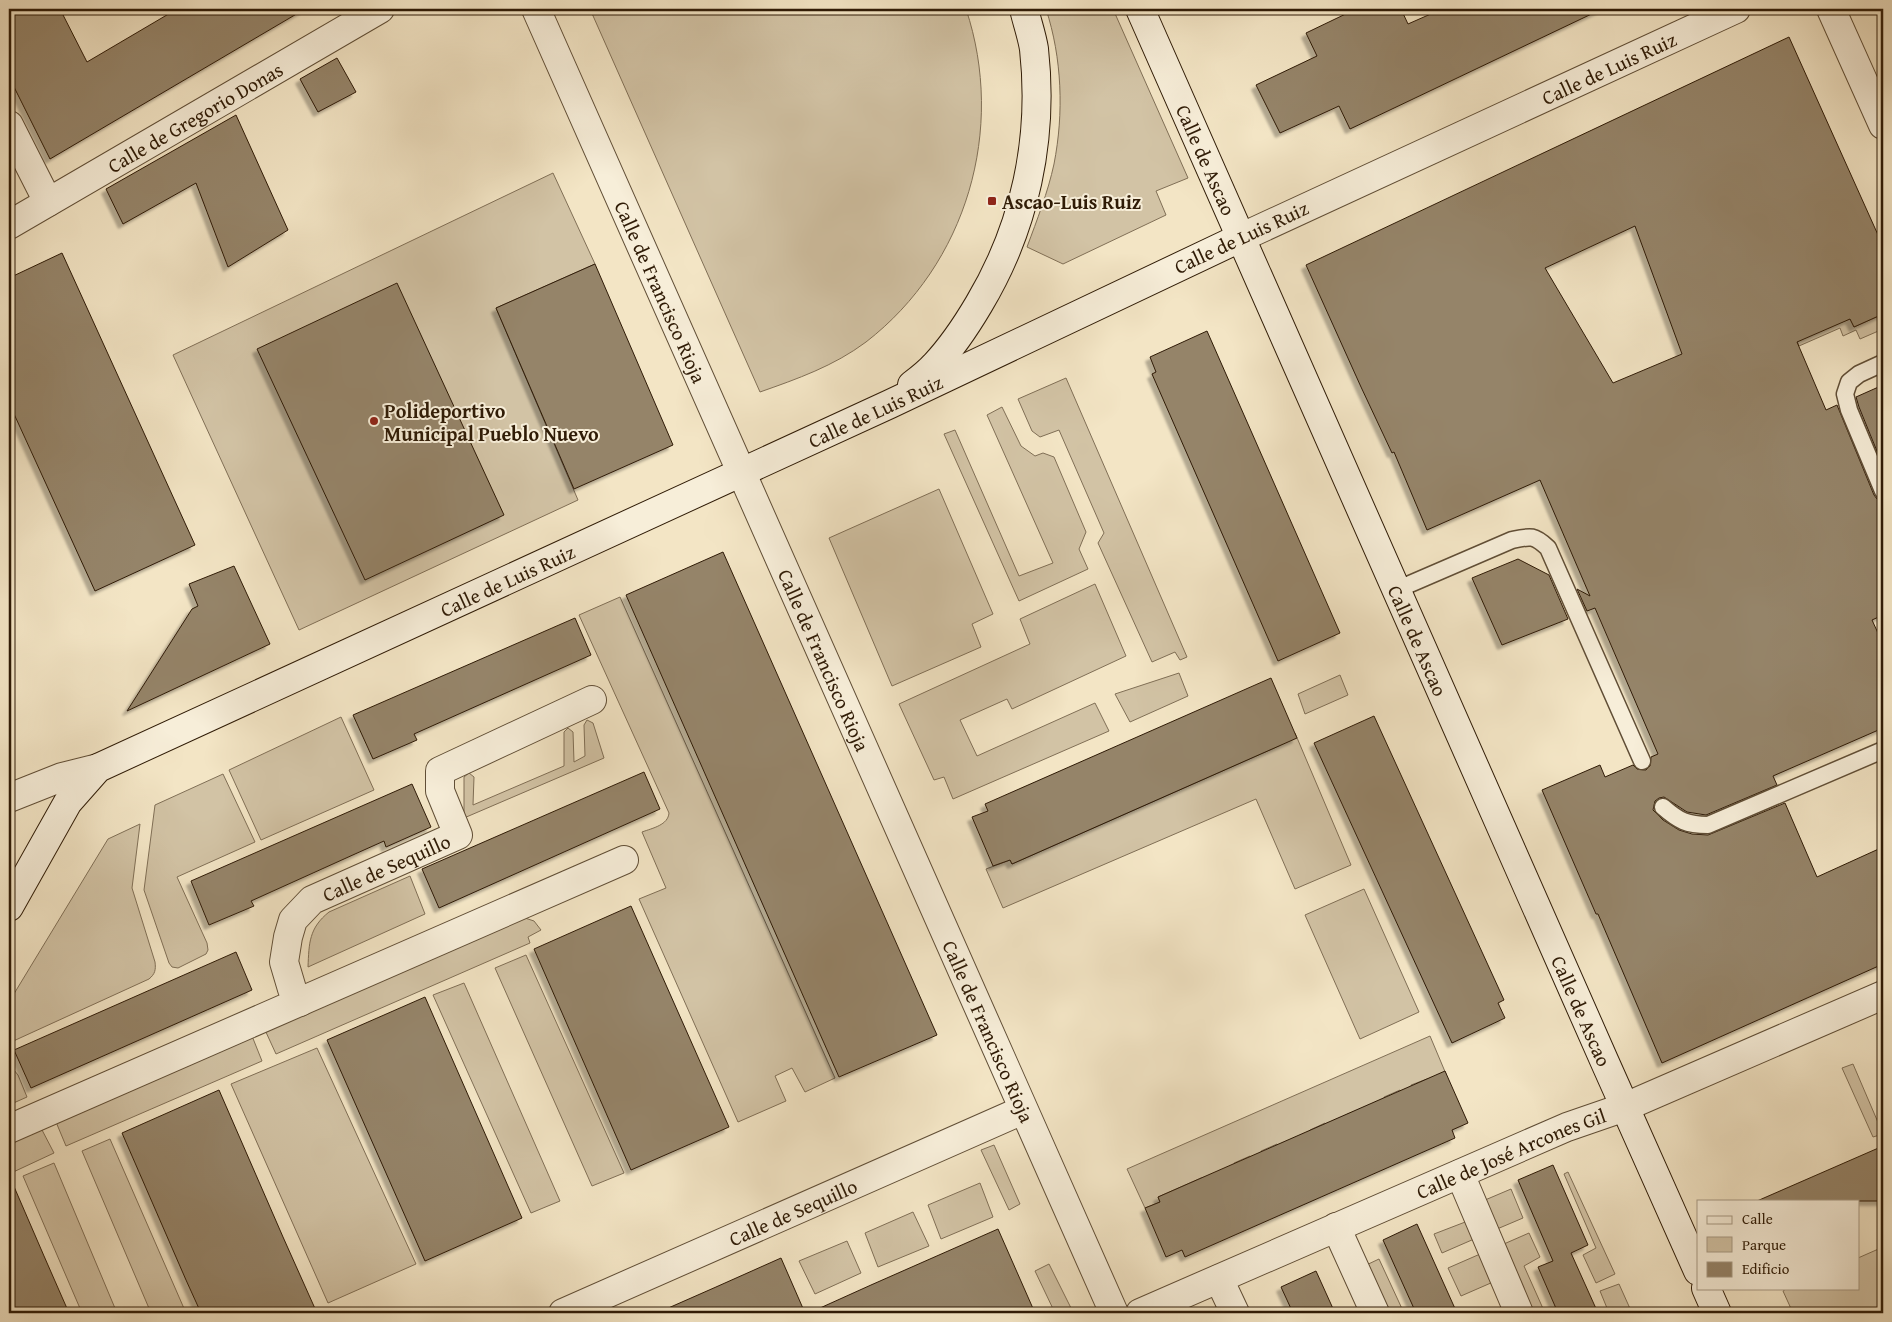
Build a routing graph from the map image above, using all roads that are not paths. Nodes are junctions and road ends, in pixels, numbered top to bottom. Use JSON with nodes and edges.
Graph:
{"nodes":[{"id":1,"x":380,"y":9,"type":"edge"},
{"id":2,"x":536,"y":9,"type":"edge"},
{"id":3,"x":1024,"y":9,"type":"edge"},
{"id":4,"x":1140,"y":9,"type":"edge"},
{"id":5,"x":1736,"y":9,"type":"edge"},
{"id":6,"x":1831,"y":9,"type":"edge"},
{"id":7,"x":9,"y":125,"type":"edge"},
{"id":8,"x":1883,"y":125,"type":"edge"},
{"id":9,"x":48,"y":202,"type":"junction"},
{"id":10,"x":9,"y":226,"type":"edge"},
{"id":11,"x":1240,"y":238,"type":"junction"},
{"id":12,"x":1883,"y":364,"type":"edge"},
{"id":13,"x":890,"y":404,"type":"junction"},
{"id":14,"x":742,"y":471,"type":"junction"},
{"id":15,"x":1883,"y":491,"type":"edge"},
{"id":16,"x":1396,"y":590,"type":"junction"},
{"id":17,"x":592,"y":700,"type":"dead end"},
{"id":18,"x":1883,"y":750,"type":"edge"},
{"id":19,"x":1642,"y":761,"type":"dead end"},
{"id":20,"x":98,"y":768,"type":"junction"},
{"id":21,"x":9,"y":798,"type":"edge"},
{"id":22,"x":1663,"y":807,"type":"dead end"},
{"id":23,"x":624,"y":860,"type":"dead end"},
{"id":24,"x":9,"y":907,"type":"edge"},
{"id":25,"x":1883,"y":995,"type":"edge"},
{"id":26,"x":300,"y":1002,"type":"junction"},
{"id":27,"x":1624,"y":1107,"type":"junction"},
{"id":28,"x":1023,"y":1110,"type":"junction"},
{"id":29,"x":9,"y":1128,"type":"edge"},
{"id":30,"x":1460,"y":1174,"type":"junction"},
{"id":31,"x":1336,"y":1227,"type":"junction"},
{"id":32,"x":1697,"y":1269,"type":"edge"},
{"id":33,"x":1219,"y":1279,"type":"junction"},
{"id":34,"x":1707,"y":1290,"type":"edge"},
{"id":35,"x":563,"y":1313,"type":"edge"},
{"id":36,"x":1114,"y":1313,"type":"edge"},
{"id":37,"x":1140,"y":1313,"type":"edge"},
{"id":38,"x":1235,"y":1313,"type":"edge"},
{"id":39,"x":1375,"y":1313,"type":"edge"},
{"id":40,"x":1519,"y":1313,"type":"edge"},
{"id":41,"x":1717,"y":1313,"type":"edge"}],
"edges":[{"from":1,"to":9,"type":"street","name":"Calle de Gregorio Donas"},
{"from":2,"to":14,"type":"street","name":"Calle de Francisco Rioja"},
{"from":3,"to":13,"type":"street"},
{"from":4,"to":11,"type":"street","name":"Calle de Ascao"},
{"from":5,"to":11,"type":"street","name":"Calle de Luis Ruiz"},
{"from":6,"to":8,"type":"street"},
{"from":7,"to":9,"type":"street"},
{"from":9,"to":10,"type":"street","name":"Calle de Gregorio Donas"},
{"from":11,"to":13,"type":"street","name":"Calle de Luis Ruiz"},
{"from":11,"to":16,"type":"street","name":"Calle de Ascao"},
{"from":12,"to":15,"type":"lane"},
{"from":13,"to":14,"type":"street","name":"Calle de Luis Ruiz"},
{"from":14,"to":20,"type":"street","name":"Calle de Luis Ruiz"},
{"from":14,"to":28,"type":"street","name":"Calle de Francisco Rioja"},
{"from":16,"to":19,"type":"lane"},
{"from":16,"to":27,"type":"street","name":"Calle de Ascao"},
{"from":17,"to":26,"type":"street","name":"Calle de Sequillo"},
{"from":18,"to":22,"type":"lane"},
{"from":20,"to":21,"type":"street","name":"Calle de Luis Ruiz"},
{"from":20,"to":24,"type":"street"},
{"from":23,"to":26,"type":"street"},
{"from":25,"to":27,"type":"street","name":"Calle de José Arcones Gil"},
{"from":26,"to":29,"type":"street"},
{"from":27,"to":30,"type":"street","name":"Calle de José Arcones Gil"},
{"from":27,"to":32,"type":"street","name":"Calle de Ascao"},
{"from":28,"to":35,"type":"street","name":"Calle de Sequillo"},
{"from":28,"to":36,"type":"street","name":"Calle de Francisco Rioja"},
{"from":30,"to":31,"type":"street","name":"Calle de José Arcones Gil"},
{"from":30,"to":40,"type":"street"},
{"from":31,"to":33,"type":"street","name":"Calle de José Arcones Gil"},
{"from":31,"to":39,"type":"street"},
{"from":33,"to":37,"type":"street","name":"Calle de José Arcones Gil"},
{"from":33,"to":38,"type":"street"},
{"from":34,"to":41,"type":"street"}]}
